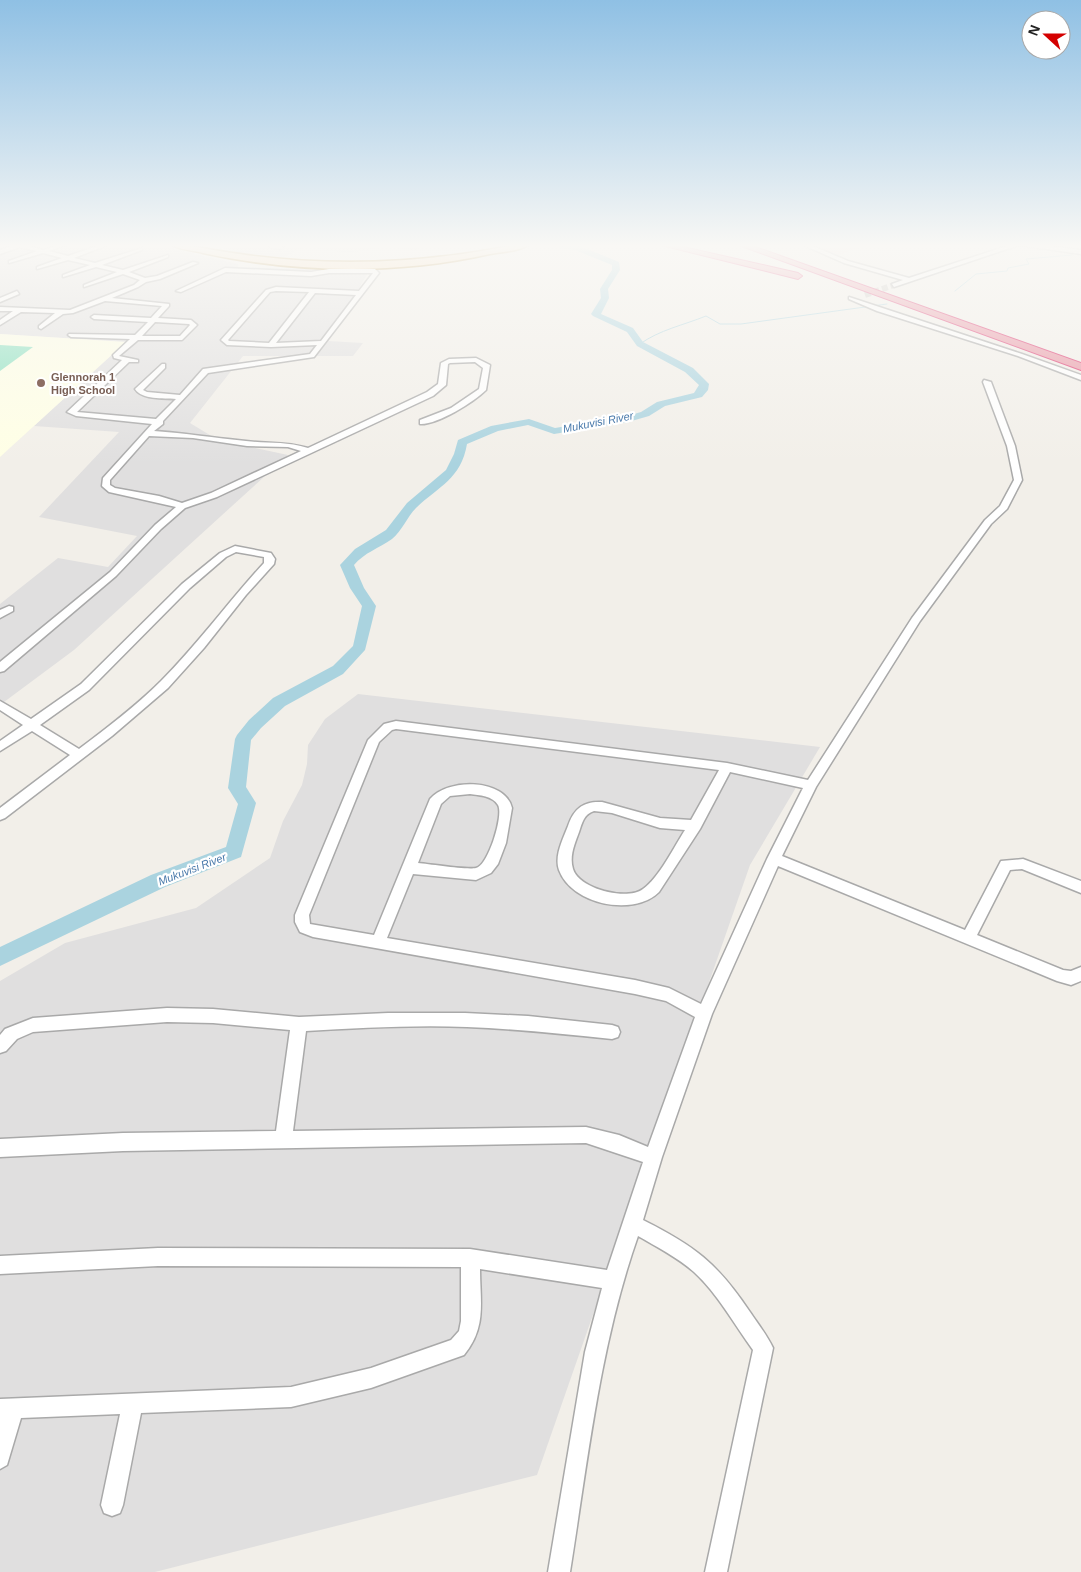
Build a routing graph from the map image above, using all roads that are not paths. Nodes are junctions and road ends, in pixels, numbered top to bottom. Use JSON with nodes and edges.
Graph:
{"nodes":[{"id":1,"x":54,"y":317,"type":"edge"},
{"id":2,"x":155,"y":317,"type":"edge"},
{"id":3,"x":244,"y":317,"type":"edge"},
{"id":4,"x":293,"y":317,"type":"edge"},
{"id":5,"x":342,"y":317,"type":"edge"},
{"id":6,"x":902,"y":317,"type":"edge"},
{"id":7,"x":945,"y":317,"type":"edge"},
{"id":8,"x":959,"y":317,"type":"edge"},
{"id":9,"x":92,"y":318,"type":"dead end"},
{"id":10,"x":153,"y":320,"type":"junction"},
{"id":11,"x":41,"y":327,"type":"dead end"},
{"id":12,"x":71,"y":335,"type":"dead end"},
{"id":13,"x":136,"y":338,"type":"junction"},
{"id":14,"x":323,"y":343,"type":"junction"},
{"id":15,"x":271,"y":345,"type":"junction"},
{"id":16,"x":127,"y":360,"type":"junction"},
{"id":17,"x":136,"y":361,"type":"dead end"},
{"id":18,"x":1081,"y":362,"type":"edge"},
{"id":19,"x":162,"y":366,"type":"dead end"},
{"id":20,"x":1081,"y":367,"type":"edge"},
{"id":21,"x":1081,"y":378,"type":"edge"},
{"id":22,"x":987,"y":382,"type":"dead end"},
{"id":23,"x":182,"y":397,"type":"junction"},
{"id":24,"x":160,"y":422,"type":"junction"},
{"id":25,"x":423,"y":422,"type":"dead end"},
{"id":26,"x":147,"y":433,"type":"junction"},
{"id":27,"x":309,"y":451,"type":"junction"},
{"id":28,"x":182,"y":506,"type":"junction"},
{"id":29,"x":0,"y":668,"type":"edge"},
{"id":30,"x":0,"y":706,"type":"edge"},
{"id":31,"x":31,"y":726,"type":"junction"},
{"id":32,"x":0,"y":747,"type":"edge"},
{"id":33,"x":79,"y":755,"type":"junction"},
{"id":34,"x":728,"y":767,"type":"junction"},
{"id":35,"x":811,"y":784,"type":"junction"},
{"id":36,"x":0,"y":815,"type":"edge"},
{"id":37,"x":694,"y":825,"type":"junction"},
{"id":38,"x":774,"y":859,"type":"junction"},
{"id":39,"x":409,"y":868,"type":"junction"},
{"id":40,"x":1081,"y":887,"type":"edge"},
{"id":41,"x":968,"y":939,"type":"junction"},
{"id":42,"x":378,"y":942,"type":"junction"},
{"id":43,"x":1081,"y":974,"type":"edge"},
{"id":44,"x":704,"y":1014,"type":"junction"},
{"id":45,"x":299,"y":1024,"type":"junction"},
{"id":46,"x":612,"y":1032,"type":"dead end"},
{"id":47,"x":0,"y":1046,"type":"edge"},
{"id":48,"x":283,"y":1139,"type":"junction"},
{"id":49,"x":0,"y":1148,"type":"edge"},
{"id":50,"x":653,"y":1157,"type":"junction"},
{"id":51,"x":634,"y":1224,"type":"junction"},
{"id":52,"x":470,"y":1258,"type":"junction"},
{"id":53,"x":0,"y":1265,"type":"edge"},
{"id":54,"x":613,"y":1280,"type":"junction"},
{"id":55,"x":133,"y":1403,"type":"junction"},
{"id":56,"x":7,"y":1409,"type":"edge"},
{"id":57,"x":0,"y":1458,"type":"edge"},
{"id":58,"x":112,"y":1506,"type":"dead end"},
{"id":59,"x":559,"y":1572,"type":"edge"},
{"id":60,"x":716,"y":1572,"type":"edge"}],
"edges":[{"from":1,"to":11,"type":"street"},
{"from":2,"to":10,"type":"street"},
{"from":3,"to":15,"type":"street"},
{"from":4,"to":15,"type":"street"},
{"from":5,"to":14,"type":"street"},
{"from":6,"to":21,"type":"street"},
{"from":7,"to":20,"type":"highway"},
{"from":8,"to":18,"type":"highway"},
{"from":9,"to":10,"type":"street"},
{"from":10,"to":13,"type":"street"},
{"from":10,"to":13,"type":"street"},
{"from":12,"to":13,"type":"street"},
{"from":13,"to":16,"type":"street"},
{"from":14,"to":15,"type":"street"},
{"from":14,"to":23,"type":"street"},
{"from":16,"to":17,"type":"street"},
{"from":16,"to":24,"type":"street"},
{"from":19,"to":23,"type":"street"},
{"from":22,"to":35,"type":"street"},
{"from":23,"to":24,"type":"street"},
{"from":24,"to":26,"type":"street"},
{"from":25,"to":27,"type":"street"},
{"from":26,"to":27,"type":"street"},
{"from":26,"to":28,"type":"street"},
{"from":27,"to":28,"type":"street"},
{"from":28,"to":29,"type":"street"},
{"from":30,"to":31,"type":"street"},
{"from":31,"to":32,"type":"street"},
{"from":31,"to":33,"type":"street"},
{"from":31,"to":33,"type":"street"},
{"from":33,"to":36,"type":"street"},
{"from":34,"to":35,"type":"street"},
{"from":34,"to":37,"type":"street"},
{"from":34,"to":42,"type":"street"},
{"from":35,"to":38,"type":"street"},
{"from":37,"to":37,"type":"street"},
{"from":38,"to":41,"type":"street"},
{"from":38,"to":44,"type":"street"},
{"from":39,"to":39,"type":"street"},
{"from":39,"to":42,"type":"street"},
{"from":40,"to":41,"type":"street"},
{"from":41,"to":43,"type":"street"},
{"from":42,"to":44,"type":"street"},
{"from":44,"to":50,"type":"street"},
{"from":45,"to":46,"type":"street"},
{"from":45,"to":47,"type":"street"},
{"from":45,"to":48,"type":"street"},
{"from":48,"to":49,"type":"street"},
{"from":48,"to":50,"type":"street"},
{"from":50,"to":51,"type":"street"},
{"from":51,"to":54,"type":"street"},
{"from":51,"to":60,"type":"street"},
{"from":52,"to":53,"type":"street"},
{"from":52,"to":54,"type":"street"},
{"from":52,"to":55,"type":"street"},
{"from":54,"to":59,"type":"street"},
{"from":55,"to":56,"type":"street"},
{"from":55,"to":58,"type":"street"},
{"from":56,"to":57,"type":"street"}]}
